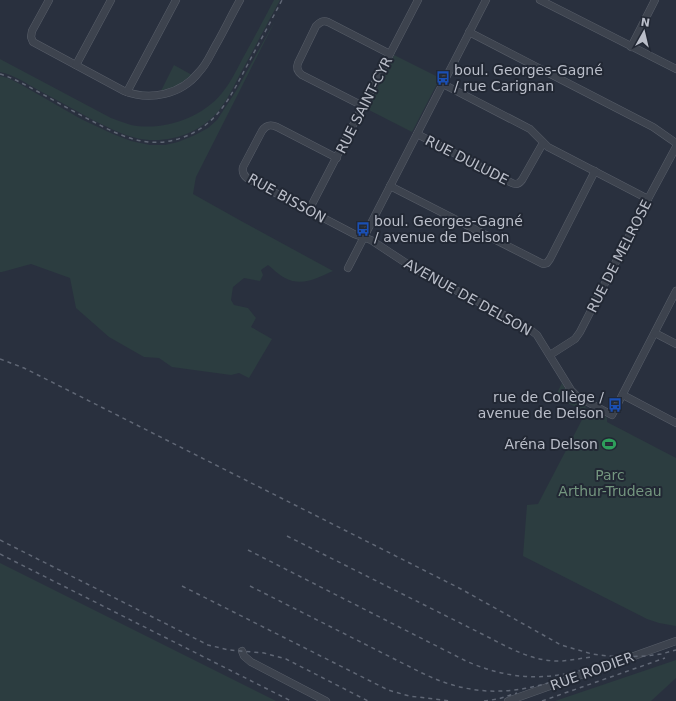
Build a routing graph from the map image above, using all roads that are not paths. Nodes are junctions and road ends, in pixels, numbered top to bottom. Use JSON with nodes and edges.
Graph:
{"nodes":[{"id":1,"x":48,"y":0,"type":"edge"},
{"id":2,"x":111,"y":0,"type":"edge"},
{"id":3,"x":176,"y":0,"type":"edge"},
{"id":4,"x":240,"y":0,"type":"edge"},
{"id":5,"x":486,"y":0,"type":"edge"},
{"id":6,"x":540,"y":0,"type":"edge"},
{"id":7,"x":655,"y":0,"type":"edge"},
{"id":8,"x":416,"y":1,"type":"edge"},
{"id":9,"x":469,"y":32,"type":"junction"},
{"id":10,"x":631,"y":47,"type":"junction"},
{"id":11,"x":390,"y":54,"type":"junction"},
{"id":12,"x":76,"y":65,"type":"junction"},
{"id":13,"x":675,"y":70,"type":"edge"},
{"id":14,"x":443,"y":84,"type":"junction"},
{"id":15,"x":127,"y":92,"type":"junction"},
{"id":16,"x":363,"y":106,"type":"junction"},
{"id":17,"x":417,"y":134,"type":"junction"},
{"id":18,"x":543,"y":143,"type":"junction"},
{"id":19,"x":676,"y":143,"type":"edge"},
{"id":20,"x":676,"y":147,"type":"edge"},
{"id":21,"x":337,"y":158,"type":"junction"},
{"id":22,"x":596,"y":171,"type":"junction"},
{"id":23,"x":390,"y":186,"type":"junction"},
{"id":24,"x":648,"y":199,"type":"junction"},
{"id":25,"x":309,"y":210,"type":"junction"},
{"id":26,"x":363,"y":237,"type":"junction"},
{"id":27,"x":348,"y":268,"type":"dead end"},
{"id":28,"x":676,"y":291,"type":"edge"},
{"id":29,"x":655,"y":333,"type":"junction"},
{"id":30,"x":676,"y":344,"type":"edge"},
{"id":31,"x":550,"y":355,"type":"junction"},
{"id":32,"x":623,"y":395,"type":"junction"},
{"id":33,"x":676,"y":423,"type":"edge"},
{"id":34,"x":676,"y":641,"type":"edge"},
{"id":35,"x":242,"y":651,"type":"dead end"},
{"id":36,"x":326,"y":701,"type":"edge"},
{"id":37,"x":508,"y":701,"type":"edge"}],
"edges":[{"from":1,"to":12,"type":"street"},
{"from":2,"to":12,"type":"street"},
{"from":3,"to":15,"type":"street"},
{"from":4,"to":15,"type":"street"},
{"from":5,"to":9,"type":"street"},
{"from":6,"to":10,"type":"street"},
{"from":7,"to":10,"type":"street"},
{"from":8,"to":11,"type":"street","name":"RUE SAINT-CYR"},
{"from":9,"to":14,"type":"street"},
{"from":9,"to":19,"type":"street"},
{"from":10,"to":13,"type":"street"},
{"from":11,"to":16,"type":"street","name":"RUE SAINT-CYR"},
{"from":11,"to":16,"type":"street"},
{"from":12,"to":15,"type":"street"},
{"from":14,"to":17,"type":"street"},
{"from":14,"to":18,"type":"street"},
{"from":16,"to":21,"type":"street","name":"RUE SAINT-CYR"},
{"from":17,"to":18,"type":"street","name":"RUE DULUDE"},
{"from":17,"to":23,"type":"street"},
{"from":18,"to":22,"type":"street"},
{"from":20,"to":24,"type":"street","name":"RUE DE MELROSE"},
{"from":21,"to":25,"type":"street","name":"RUE SAINT-CYR"},
{"from":21,"to":25,"type":"street","name":"RUE BISSON"},
{"from":22,"to":23,"type":"street"},
{"from":22,"to":24,"type":"street"},
{"from":23,"to":26,"type":"street"},
{"from":24,"to":31,"type":"street","name":"RUE DE MELROSE"},
{"from":25,"to":26,"type":"street","name":"RUE BISSON"},
{"from":26,"to":27,"type":"street"},
{"from":26,"to":31,"type":"street","name":"AVENUE DE DELSON"},
{"from":28,"to":29,"type":"street"},
{"from":29,"to":30,"type":"street"},
{"from":29,"to":32,"type":"street"},
{"from":31,"to":32,"type":"street","name":"AVENUE DE DELSON"},
{"from":32,"to":33,"type":"street"},
{"from":34,"to":37,"type":"street","name":"RUE RODIER"},
{"from":35,"to":36,"type":"street"}]}
